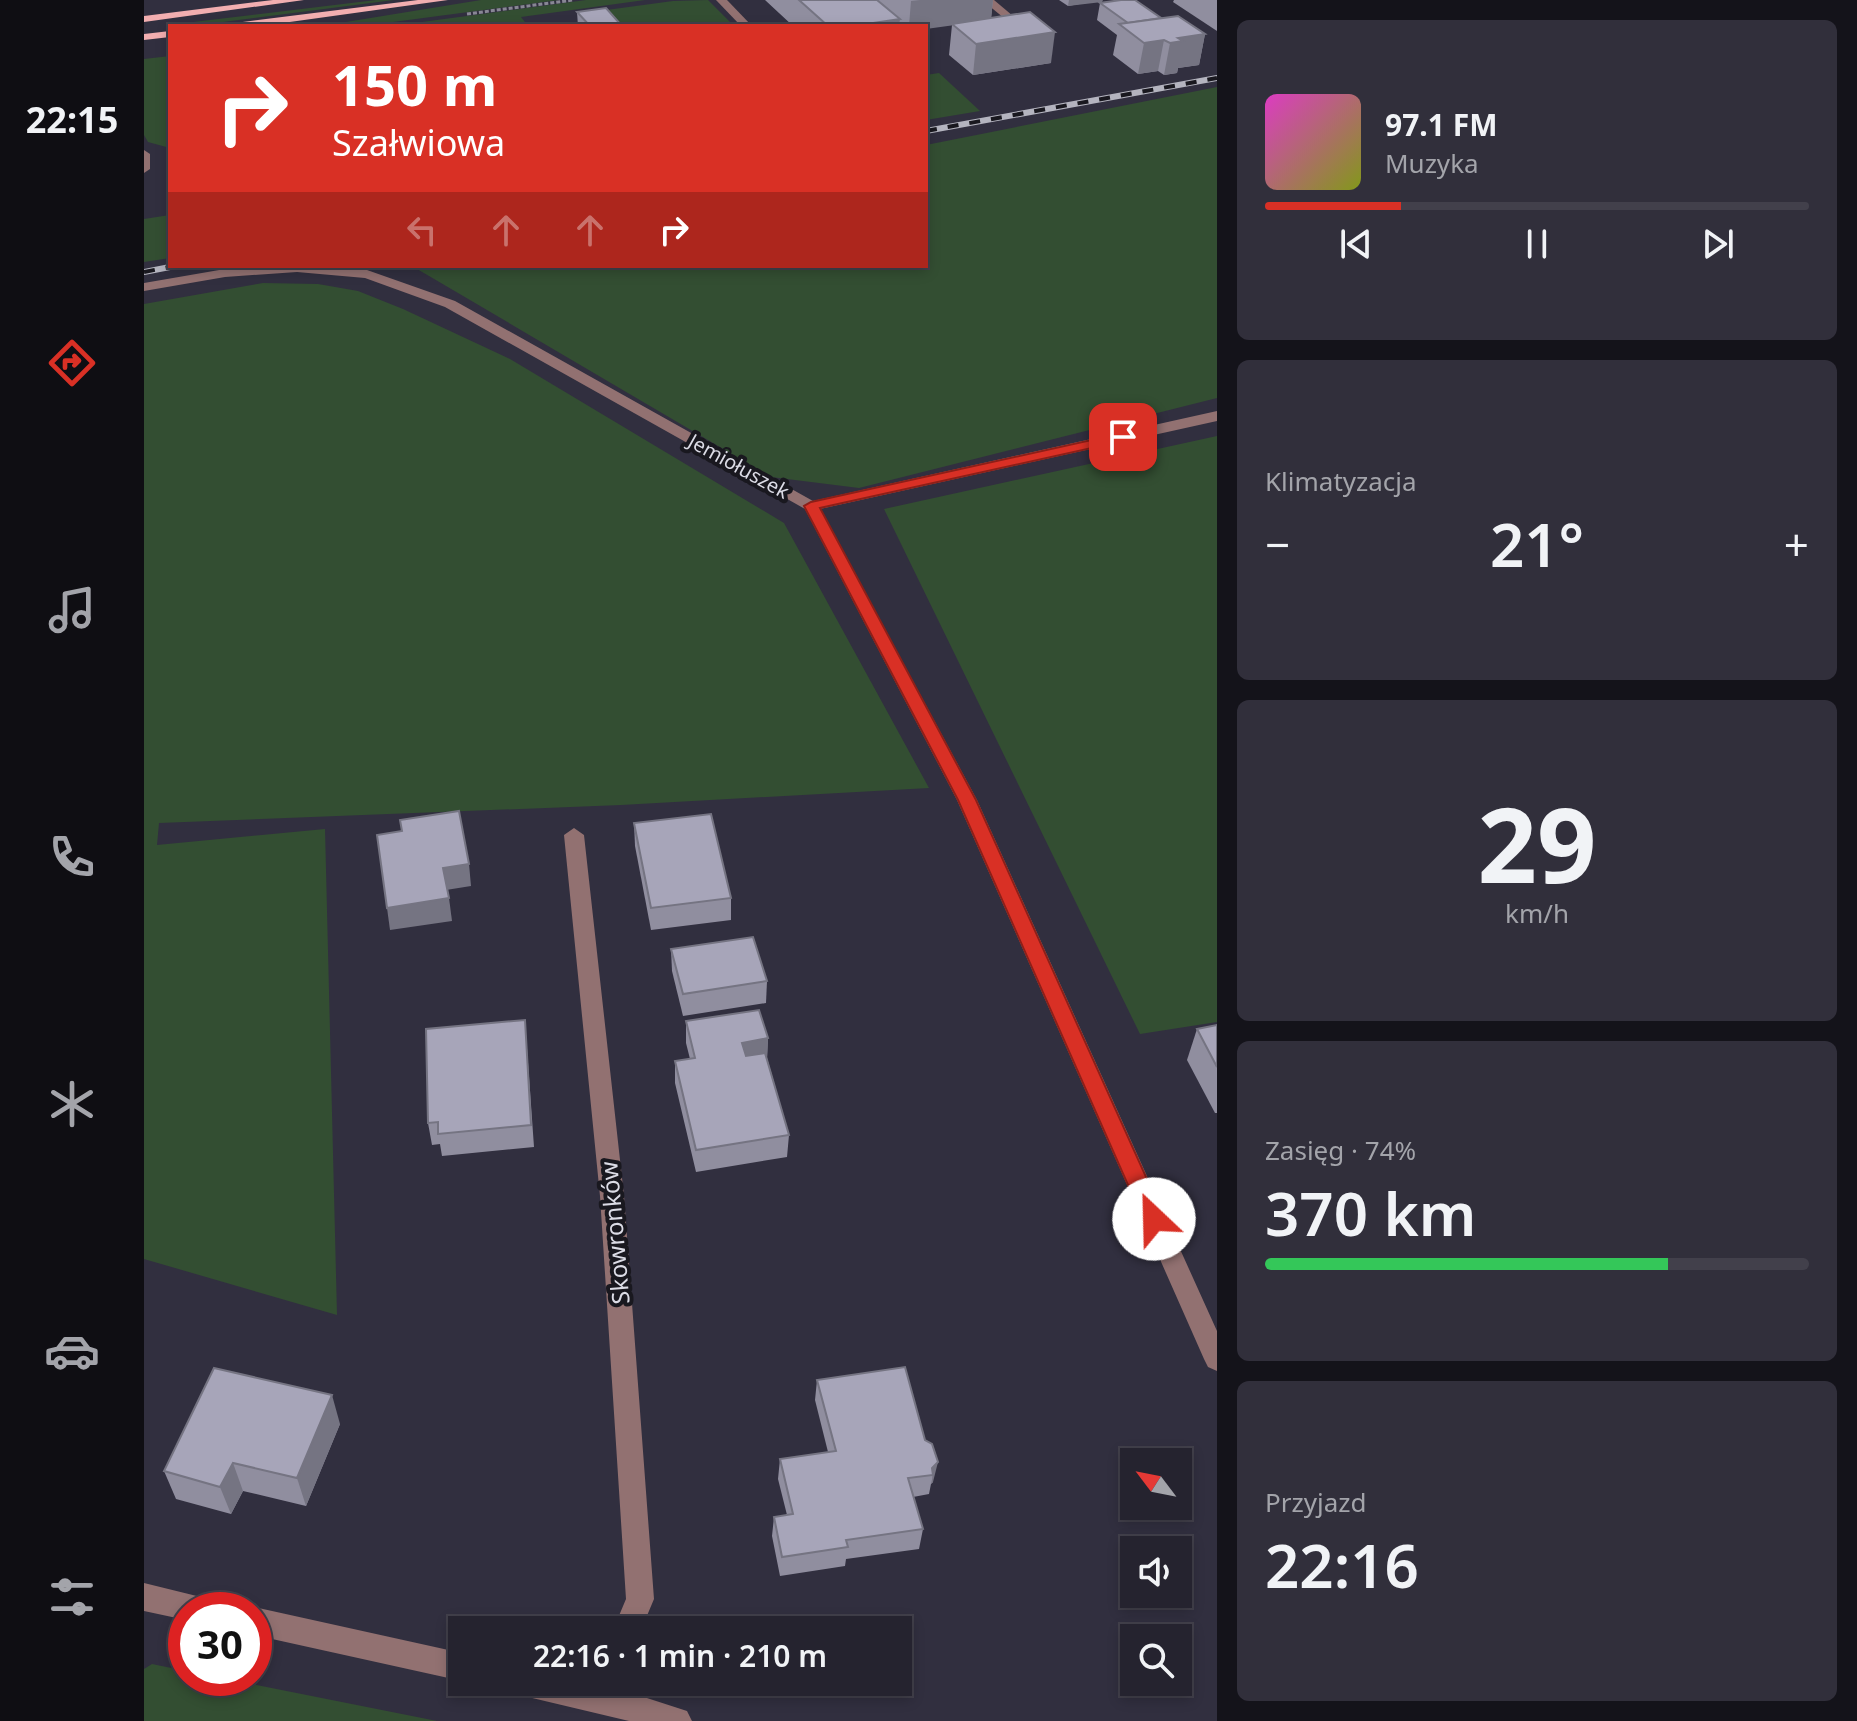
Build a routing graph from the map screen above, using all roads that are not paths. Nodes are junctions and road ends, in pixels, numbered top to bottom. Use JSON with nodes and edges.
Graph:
{"nodes":[{"id":1,"x":299,"y":0,"type":"edge"},
{"id":2,"x":443,"y":0,"type":"edge"},
{"id":3,"x":721,"y":0,"type":"edge"},
{"id":4,"x":987,"y":0,"type":"edge"},
{"id":5,"x":144,"y":19,"type":"edge"},
{"id":6,"x":1014,"y":21,"type":"edge"},
{"id":7,"x":251,"y":24,"type":"edge"},
{"id":8,"x":745,"y":24,"type":"edge"},
{"id":9,"x":168,"y":34,"type":"edge"},
{"id":10,"x":144,"y":37,"type":"edge"},
{"id":11,"x":144,"y":154,"type":"edge"},
{"id":12,"x":144,"y":169,"type":"edge"},
{"id":13,"x":144,"y":287,"type":"edge"},
{"id":14,"x":1217,"y":416,"type":"edge"},
{"id":15,"x":811,"y":506,"type":"junction"},
{"id":16,"x":574,"y":835,"type":"dead end"},
{"id":17,"x":1217,"y":1359,"type":"edge"},
{"id":18,"x":144,"y":1597,"type":"edge"},
{"id":19,"x":168,"y":1602,"type":"edge"},
{"id":20,"x":633,"y":1616,"type":"edge"},
{"id":21,"x":272,"y":1625,"type":"edge"},
{"id":22,"x":448,"y":1664,"type":"edge"},
{"id":23,"x":606,"y":1700,"type":"edge"},
{"id":24,"x":677,"y":1721,"type":"edge"}],
"edges":[{"from":1,"to":5,"type":"main road"},
{"from":2,"to":7,"type":"main road"},
{"from":3,"to":8,"type":"street"},
{"from":4,"to":6,"type":"street"},
{"from":9,"to":10,"type":"main road"},
{"from":11,"to":12,"type":"street"},
{"from":13,"to":15,"type":"street","name":"Jemiołuszek"},
{"from":14,"to":15,"type":"street"},
{"from":15,"to":17,"type":"street","name":"Jemiołuszek"},
{"from":16,"to":20,"type":"street","name":"Skowronków"},
{"from":18,"to":19,"type":"street"},
{"from":21,"to":22,"type":"street"},
{"from":23,"to":24,"type":"street"}]}
